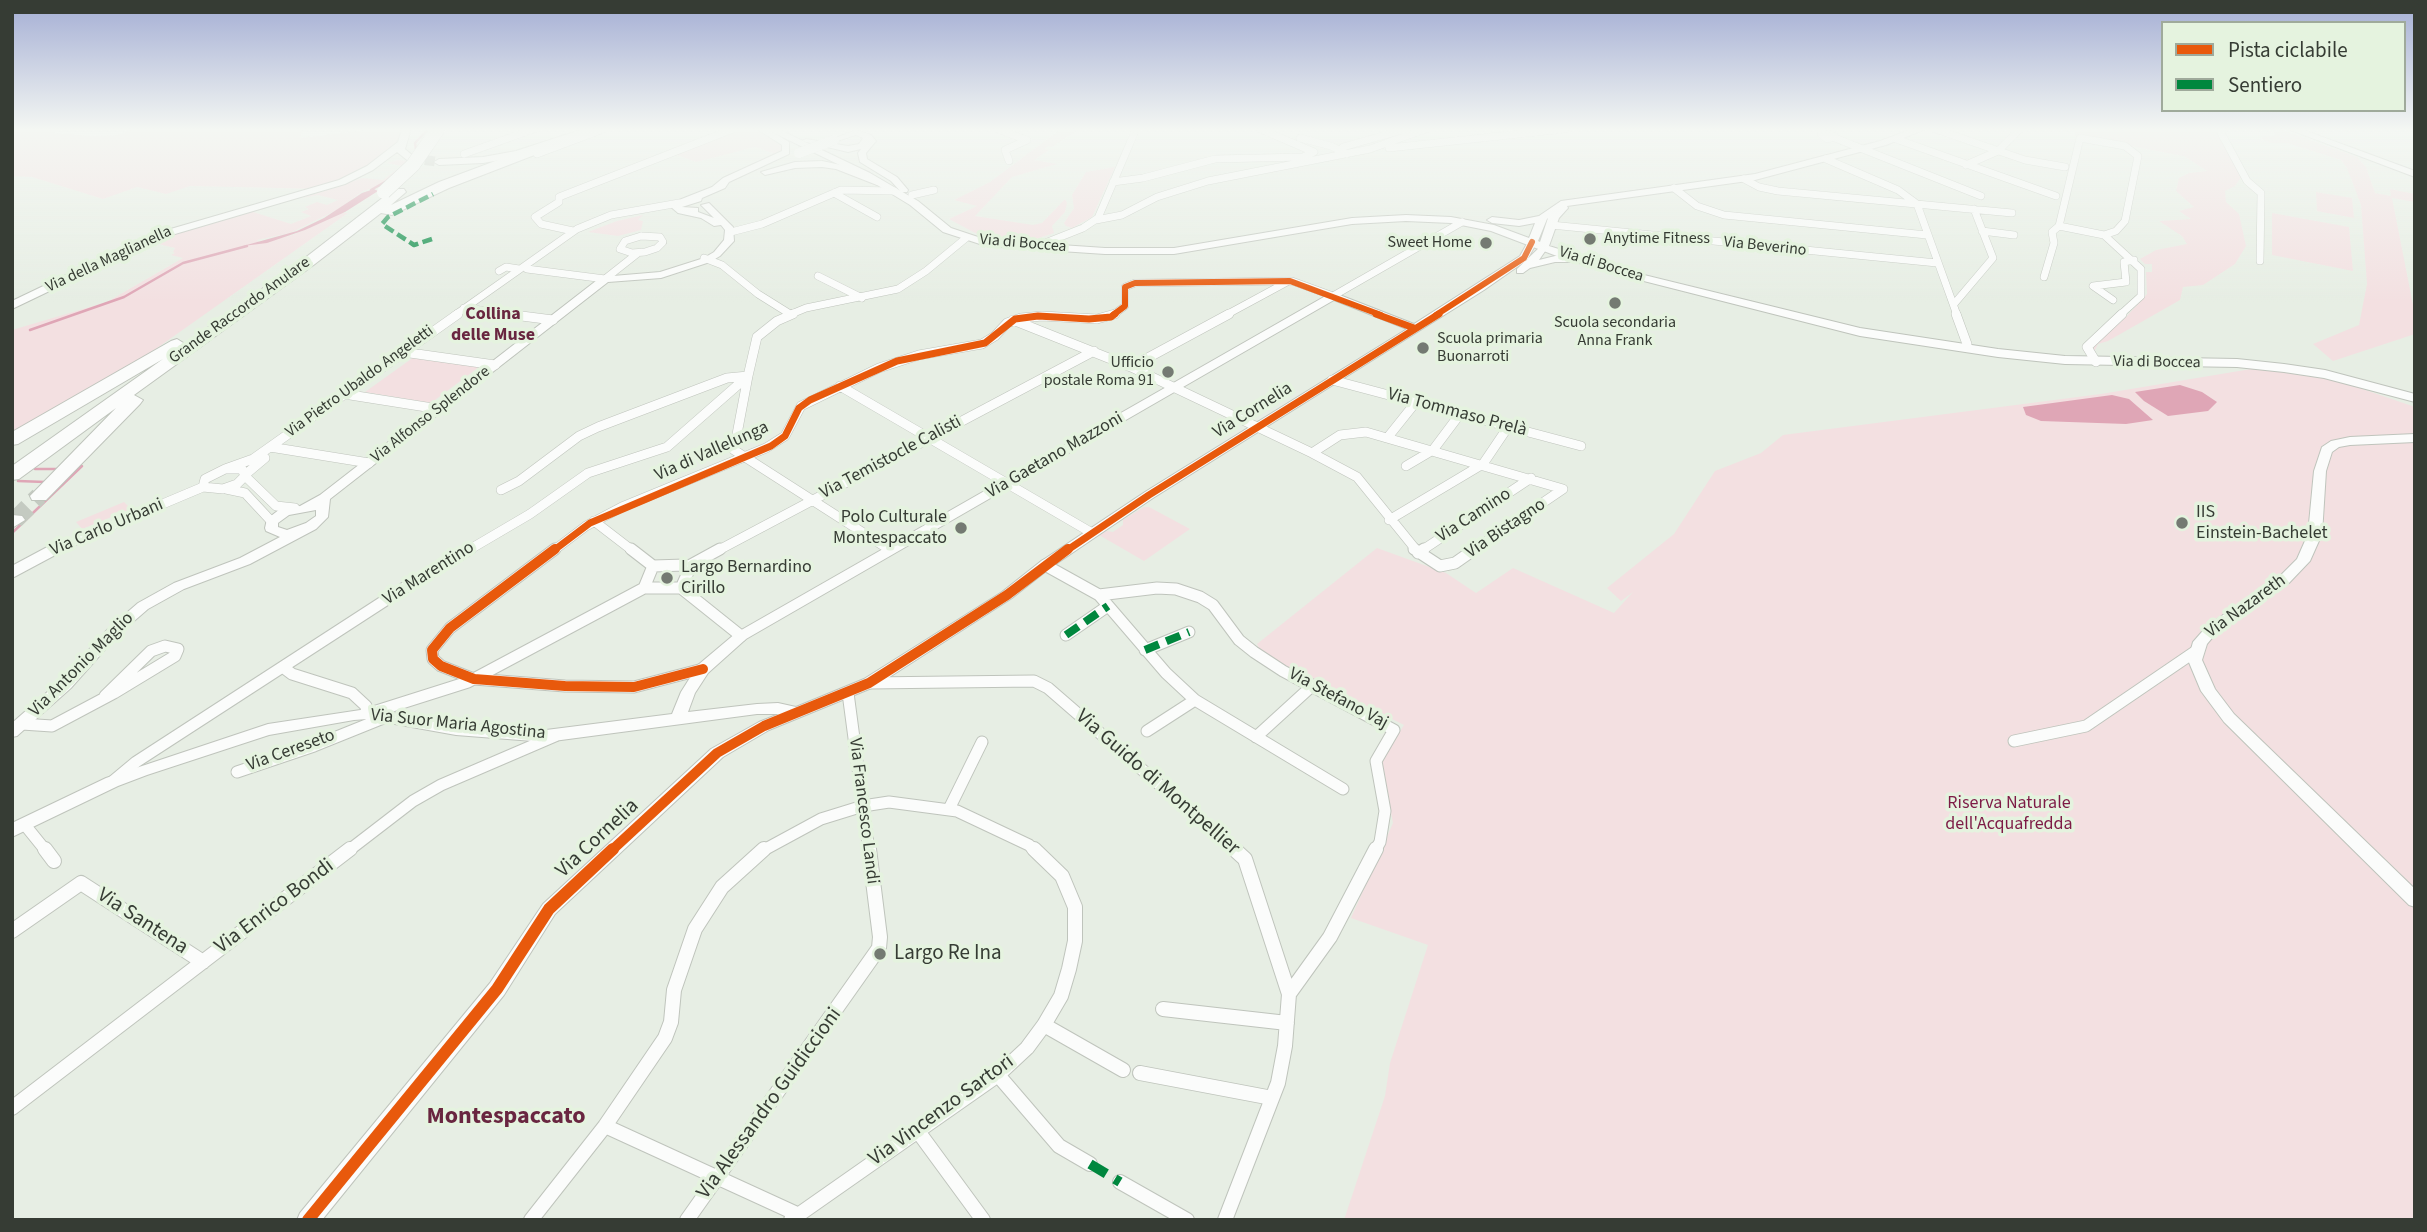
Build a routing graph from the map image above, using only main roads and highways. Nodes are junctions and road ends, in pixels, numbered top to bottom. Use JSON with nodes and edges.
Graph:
{"nodes":[{"id":1,"x":330,"y":186,"type":"edge"},
{"id":2,"x":396,"y":186,"type":"edge"},
{"id":3,"x":399,"y":186,"type":"edge"},
{"id":4,"x":444,"y":186,"type":"edge"},
{"id":5,"x":889,"y":186,"type":"edge"},
{"id":6,"x":892,"y":186,"type":"edge"},
{"id":7,"x":1687,"y":186,"type":"edge"},
{"id":8,"x":392,"y":192,"type":"junction"},
{"id":9,"x":903,"y":192,"type":"junction"},
{"id":10,"x":1465,"y":220,"type":"junction"},
{"id":11,"x":1546,"y":222,"type":"junction"},
{"id":12,"x":1539,"y":241,"type":"junction"},
{"id":13,"x":1036,"y":245,"type":"junction"},
{"id":14,"x":1581,"y":258,"type":"junction"},
{"id":15,"x":306,"y":264,"type":"junction"},
{"id":16,"x":12,"y":306,"type":"edge"},
{"id":17,"x":202,"y":339,"type":"junction"},
{"id":18,"x":177,"y":344,"type":"junction"},
{"id":19,"x":2094,"y":359,"type":"junction"},
{"id":20,"x":2415,"y":396,"type":"edge"},
{"id":21,"x":12,"y":440,"type":"edge"},
{"id":22,"x":12,"y":461,"type":"edge"},
{"id":23,"x":12,"y":475,"type":"edge"},
{"id":24,"x":39,"y":496,"type":"tunnel mouth"}],
"edges":[{"from":1,"to":16,"type":"main road","name":"Via della Maglianella"},
{"from":2,"to":8,"type":"highway","name":"Grande Raccordo Anulare","bridge":true},
{"from":3,"to":8,"type":"highway","name":"Grande Raccordo Anulare"},
{"from":4,"to":15,"type":"highway"},
{"from":5,"to":9,"type":"main road","name":"Via di Boccea"},
{"from":6,"to":9,"type":"main road","name":"Via di Boccea"},
{"from":7,"to":11,"type":"main road"},
{"from":8,"to":15,"type":"highway","name":"Grande Raccordo Anulare"},
{"from":8,"to":18,"type":"highway","name":"Grande Raccordo Anulare"},
{"from":9,"to":13,"type":"main road","name":"Via di Boccea"},
{"from":9,"to":13,"type":"main road","name":"Via di Boccea"},
{"from":10,"to":11,"type":"main road"},
{"from":10,"to":12,"type":"main road","name":"Via di Boccea"},
{"from":10,"to":12,"type":"main road","name":"Via di Boccea"},
{"from":10,"to":13,"type":"main road","name":"Via di Boccea"},
{"from":10,"to":13,"type":"main road","name":"Via di Boccea"},
{"from":11,"to":12,"type":"main road"},
{"from":11,"to":14,"type":"main road"},
{"from":12,"to":14,"type":"main road","name":"Via di Boccea"},
{"from":14,"to":19,"type":"main road","name":"Via di Boccea"},
{"from":14,"to":19,"type":"main road","name":"Via di Boccea"},
{"from":15,"to":17,"type":"highway","name":"Grande Raccordo Anulare"},
{"from":17,"to":23,"type":"highway","name":"Grande Raccordo Anulare"},
{"from":17,"to":24,"type":"highway"},
{"from":18,"to":21,"type":"highway"},
{"from":18,"to":22,"type":"highway","name":"Grande Raccordo Anulare"},
{"from":19,"to":20,"type":"main road","name":"Via di Boccea"}]}
